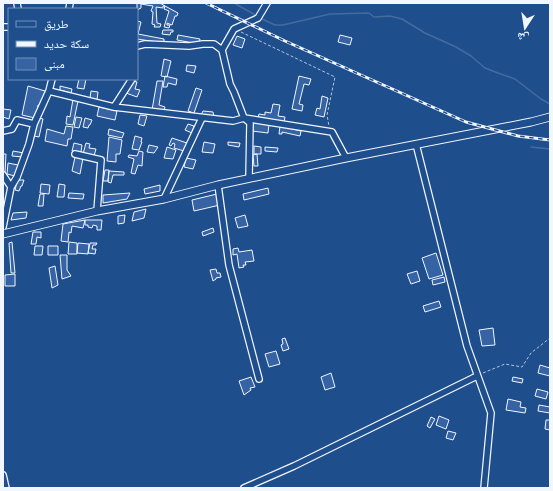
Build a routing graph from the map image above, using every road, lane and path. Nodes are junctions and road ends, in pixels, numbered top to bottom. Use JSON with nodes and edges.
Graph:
{"nodes":[{"id":1,"x":267,"y":3,"type":"edge"},
{"id":2,"x":234,"y":29,"type":"junction"},
{"id":3,"x":138,"y":46,"type":"edge"},
{"id":4,"x":222,"y":50,"type":"junction"},
{"id":5,"x":52,"y":80,"type":"edge"},
{"id":6,"x":131,"y":80,"type":"edge"},
{"id":7,"x":49,"y":91,"type":"junction"},
{"id":8,"x":114,"y":107,"type":"junction"},
{"id":9,"x":550,"y":117,"type":"edge"},
{"id":10,"x":202,"y":118,"type":"junction"},
{"id":11,"x":244,"y":118,"type":"junction"},
{"id":12,"x":34,"y":124,"type":"junction"},
{"id":13,"x":3,"y":131,"type":"edge"},
{"id":14,"x":332,"y":132,"type":"junction"},
{"id":15,"x":416,"y":144,"type":"junction"},
{"id":16,"x":75,"y":154,"type":"dead end"},
{"id":17,"x":346,"y":158,"type":"junction"},
{"id":18,"x":3,"y":175,"type":"edge"},
{"id":19,"x":250,"y":178,"type":"junction"},
{"id":20,"x":218,"y":185,"type":"junction"},
{"id":21,"x":11,"y":187,"type":"junction"},
{"id":22,"x":164,"y":199,"type":"junction"},
{"id":23,"x":97,"y":211,"type":"junction"},
{"id":24,"x":3,"y":227,"type":"edge"},
{"id":25,"x":3,"y":234,"type":"edge"},
{"id":26,"x":550,"y":338,"type":"edge"},
{"id":27,"x":477,"y":376,"type":"junction"},
{"id":28,"x":259,"y":379,"type":"dead end"},
{"id":29,"x":3,"y":475,"type":"edge"},
{"id":30,"x":6,"y":488,"type":"edge"},
{"id":31,"x":244,"y":488,"type":"edge"},
{"id":32,"x":484,"y":488,"type":"edge"}],
"edges":[{"from":1,"to":2,"type":"street"},
{"from":2,"to":4,"type":"street"},
{"from":2,"to":14,"type":"path"},
{"from":3,"to":4,"type":"street"},
{"from":4,"to":11,"type":"street"},
{"from":5,"to":7,"type":"street"},
{"from":6,"to":8,"type":"street"},
{"from":7,"to":8,"type":"street"},
{"from":7,"to":12,"type":"street"},
{"from":8,"to":10,"type":"street"},
{"from":9,"to":15,"type":"main road"},
{"from":10,"to":11,"type":"street"},
{"from":10,"to":22,"type":"street"},
{"from":11,"to":14,"type":"street"},
{"from":11,"to":19,"type":"street"},
{"from":12,"to":13,"type":"street"},
{"from":12,"to":21,"type":"street"},
{"from":14,"to":17,"type":"street"},
{"from":15,"to":17,"type":"main road"},
{"from":15,"to":27,"type":"street"},
{"from":16,"to":23,"type":"street"},
{"from":17,"to":19,"type":"main road"},
{"from":18,"to":21,"type":"street"},
{"from":19,"to":20,"type":"main road"},
{"from":20,"to":22,"type":"main road"},
{"from":20,"to":28,"type":"street"},
{"from":21,"to":24,"type":"street"},
{"from":22,"to":23,"type":"main road"},
{"from":23,"to":25,"type":"main road"},
{"from":26,"to":27,"type":"path"},
{"from":27,"to":31,"type":"street"},
{"from":27,"to":32,"type":"street"},
{"from":29,"to":30,"type":"street"}]}
